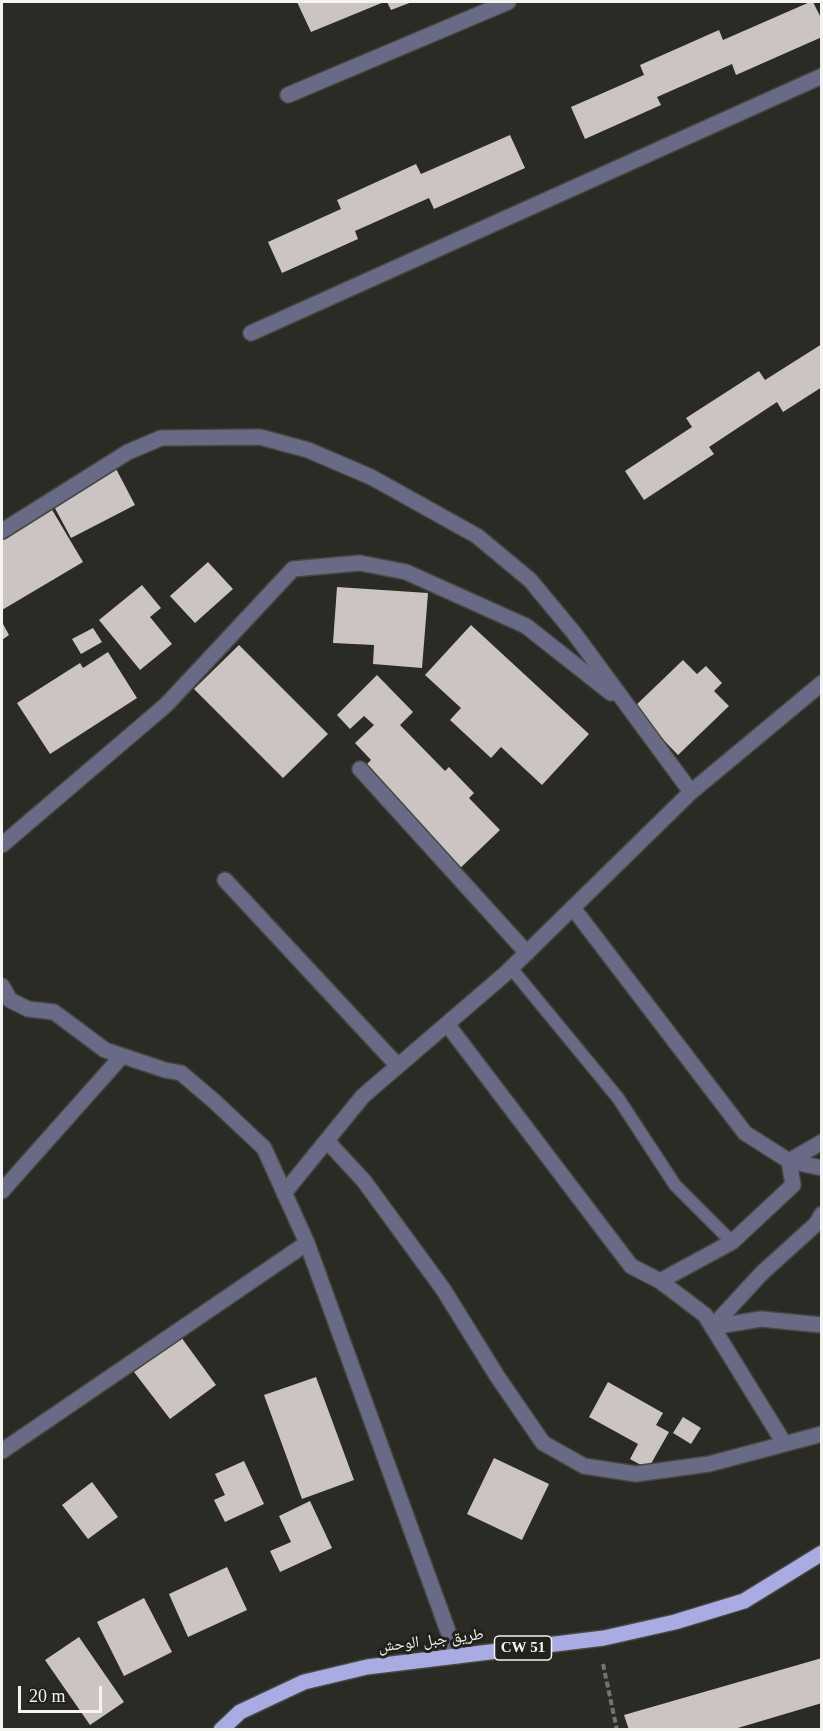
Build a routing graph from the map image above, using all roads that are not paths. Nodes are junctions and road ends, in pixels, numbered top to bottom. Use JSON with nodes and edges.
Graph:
{"nodes":[{"id":1,"x":508,"y":2,"type":"edge"},
{"id":2,"x":822,"y":76,"type":"edge"},
{"id":3,"x":288,"y":96,"type":"dead end"},
{"id":4,"x":251,"y":333,"type":"dead end"},
{"id":5,"x":2,"y":531,"type":"edge"},
{"id":6,"x":822,"y":682,"type":"edge"},
{"id":7,"x":628,"y":706,"type":"junction"},
{"id":8,"x":360,"y":769,"type":"dead end"},
{"id":9,"x":691,"y":792,"type":"junction"},
{"id":10,"x":2,"y":845,"type":"edge"},
{"id":11,"x":225,"y":880,"type":"dead end"},
{"id":12,"x":573,"y":908,"type":"junction"},
{"id":13,"x":527,"y":953,"type":"junction"},
{"id":14,"x":511,"y":968,"type":"junction"},
{"id":15,"x":2,"y":986,"type":"edge"},
{"id":16,"x":447,"y":1024,"type":"junction"},
{"id":17,"x":122,"y":1056,"type":"junction"},
{"id":18,"x":398,"y":1066,"type":"junction"},
{"id":19,"x":327,"y":1141,"type":"junction"},
{"id":20,"x":822,"y":1143,"type":"edge"},
{"id":21,"x":789,"y":1161,"type":"junction"},
{"id":22,"x":822,"y":1168,"type":"edge"},
{"id":23,"x":2,"y":1191,"type":"edge"},
{"id":24,"x":284,"y":1193,"type":"junction"},
{"id":25,"x":822,"y":1214,"type":"edge"},
{"id":26,"x":732,"y":1242,"type":"junction"},
{"id":27,"x":307,"y":1243,"type":"junction"},
{"id":28,"x":660,"y":1281,"type":"junction"},
{"id":29,"x":822,"y":1325,"type":"edge"},
{"id":30,"x":712,"y":1327,"type":"junction"},
{"id":31,"x":822,"y":1434,"type":"edge"},
{"id":32,"x":784,"y":1443,"type":"junction"},
{"id":33,"x":2,"y":1451,"type":"edge"},
{"id":34,"x":822,"y":1553,"type":"edge"},
{"id":35,"x":457,"y":1656,"type":"junction"},
{"id":36,"x":222,"y":1730,"type":"edge"}],
"edges":[{"from":1,"to":3,"type":"street"},
{"from":2,"to":4,"type":"street"},
{"from":5,"to":7,"type":"street"},
{"from":6,"to":9,"type":"street"},
{"from":7,"to":9,"type":"street"},
{"from":7,"to":10,"type":"street"},
{"from":8,"to":13,"type":"street"},
{"from":9,"to":12,"type":"street"},
{"from":11,"to":18,"type":"street"},
{"from":12,"to":13,"type":"street"},
{"from":12,"to":21,"type":"street"},
{"from":13,"to":14,"type":"street"},
{"from":14,"to":16,"type":"street"},
{"from":14,"to":26,"type":"lane"},
{"from":15,"to":17,"type":"street"},
{"from":16,"to":18,"type":"street"},
{"from":16,"to":28,"type":"street"},
{"from":17,"to":23,"type":"street"},
{"from":17,"to":24,"type":"street"},
{"from":18,"to":19,"type":"street"},
{"from":19,"to":24,"type":"street"},
{"from":19,"to":32,"type":"street"},
{"from":20,"to":21,"type":"street"},
{"from":21,"to":22,"type":"street"},
{"from":21,"to":26,"type":"street"},
{"from":24,"to":27,"type":"street"},
{"from":25,"to":30,"type":"street"},
{"from":26,"to":28,"type":"street"},
{"from":27,"to":33,"type":"street"},
{"from":27,"to":35,"type":"street"},
{"from":28,"to":30,"type":"street"},
{"from":29,"to":30,"type":"street"},
{"from":30,"to":32,"type":"street"},
{"from":31,"to":32,"type":"street"},
{"from":34,"to":35,"type":"main road","name":"طريق جبل الوحش","number":"CW 51"},
{"from":35,"to":36,"type":"main road","name":"طريق جبل الوحش","number":"CW 51"}]}
